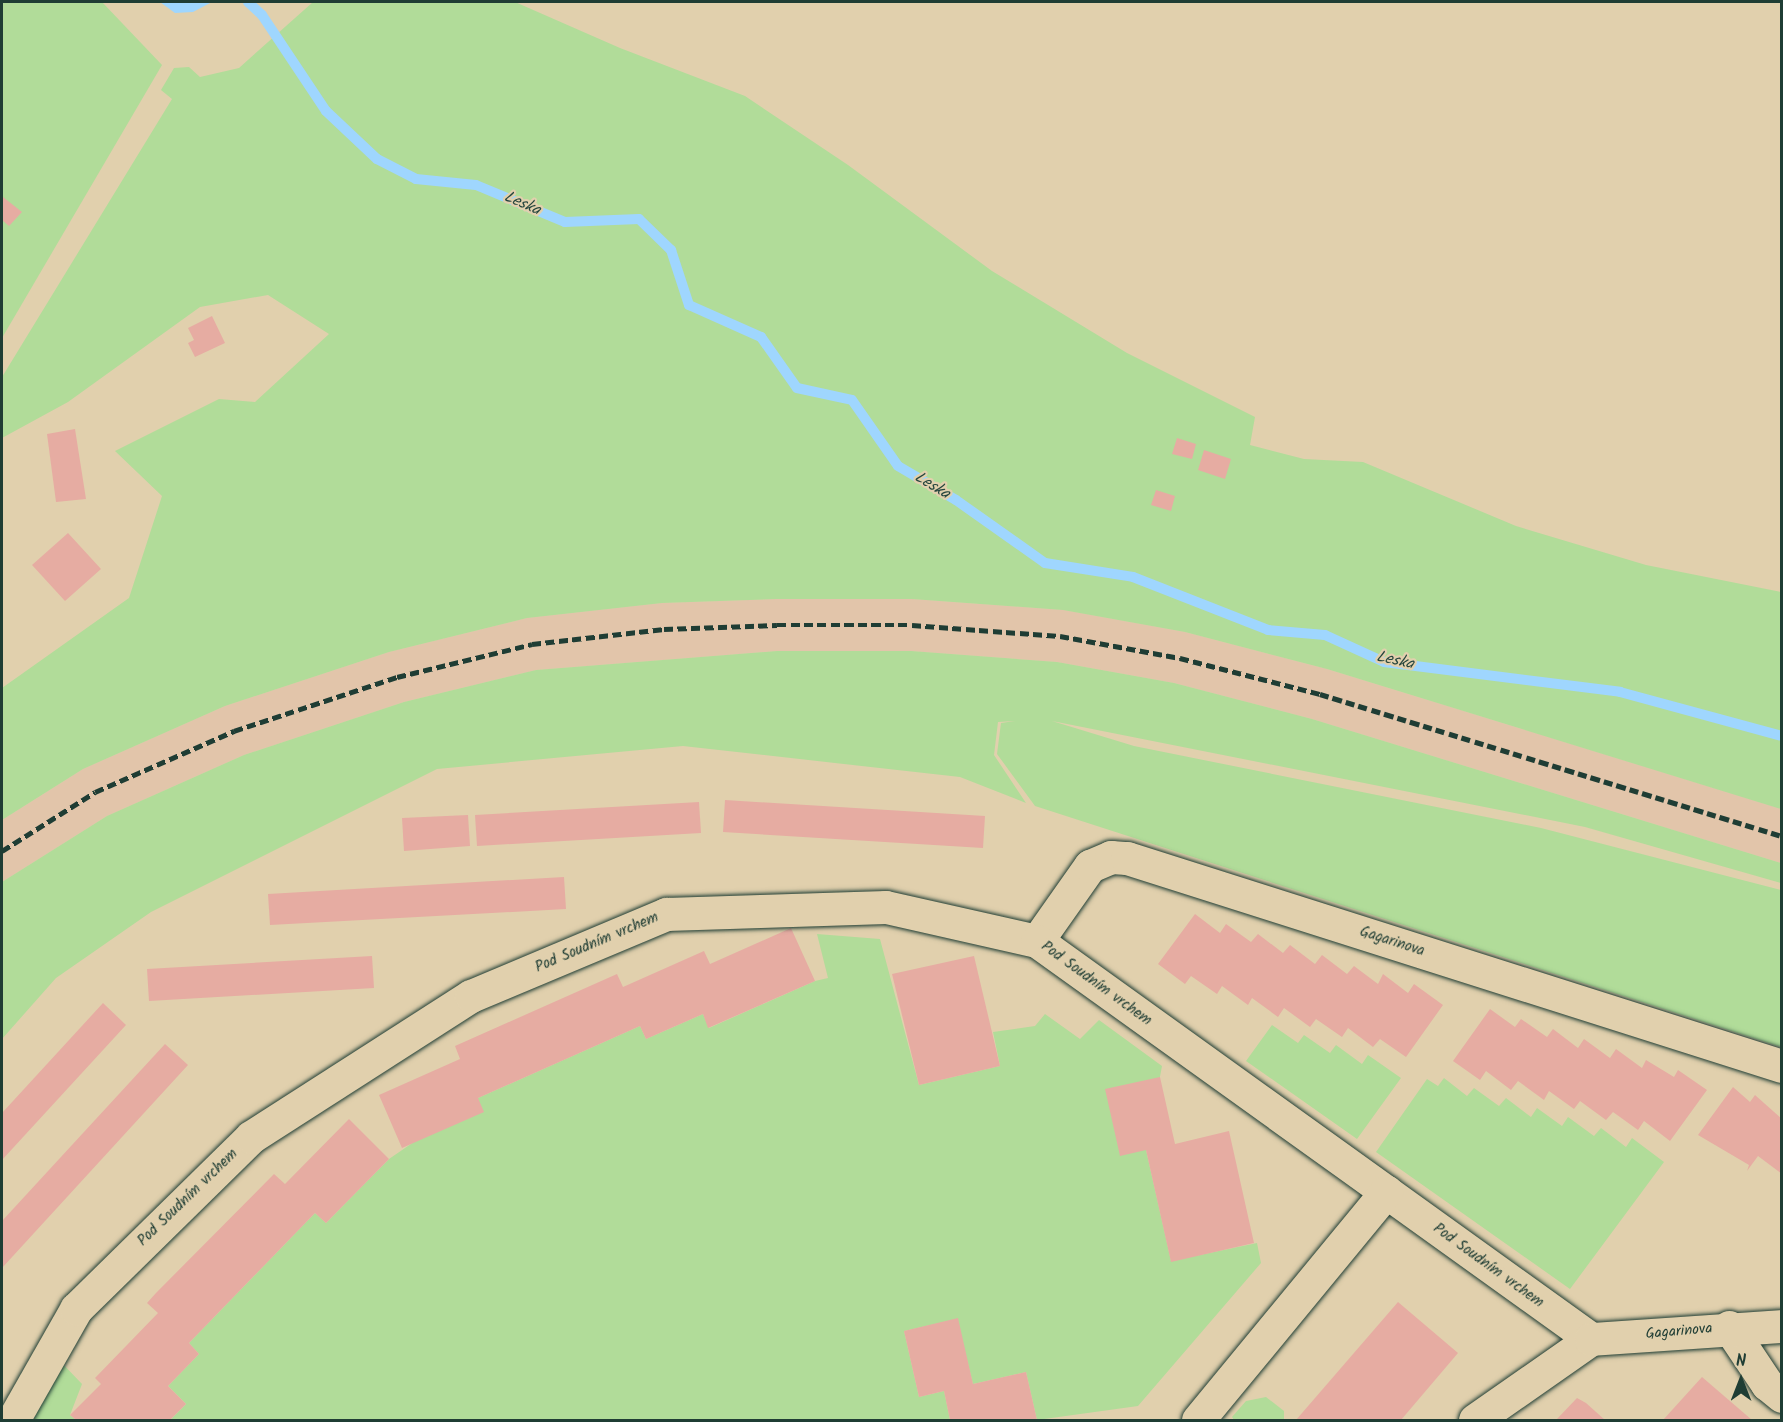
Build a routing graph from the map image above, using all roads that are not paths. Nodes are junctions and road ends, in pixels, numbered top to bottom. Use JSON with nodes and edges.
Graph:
{"nodes":[{"id":1,"x":1037,"y":941,"type":"junction"},
{"id":2,"x":1782,"y":1066,"type":"edge"},
{"id":3,"x":1386,"y":1192,"type":"junction"},
{"id":4,"x":1782,"y":1326,"type":"edge"},
{"id":5,"x":1729,"y":1327,"type":"junction"},
{"id":6,"x":1591,"y":1339,"type":"junction"},
{"id":7,"x":1782,"y":1396,"type":"edge"},
{"id":8,"x":13,"y":1420,"type":"edge"},
{"id":9,"x":1198,"y":1420,"type":"edge"},
{"id":10,"x":1475,"y":1420,"type":"edge"}],
"edges":[{"from":1,"to":2,"type":"street","name":"Gagarinova"},
{"from":1,"to":3,"type":"street","name":"Pod Soudním vrchem"},
{"from":1,"to":8,"type":"street","name":"Pod Soudním vrchem"},
{"from":3,"to":6,"type":"street","name":"Pod Soudním vrchem"},
{"from":3,"to":9,"type":"street"},
{"from":4,"to":5,"type":"street","name":"Gagarinova"},
{"from":5,"to":6,"type":"street","name":"Gagarinova"},
{"from":5,"to":7,"type":"street","name":"Gagarinova"},
{"from":6,"to":10,"type":"street","name":"Gagarinova"}]}
